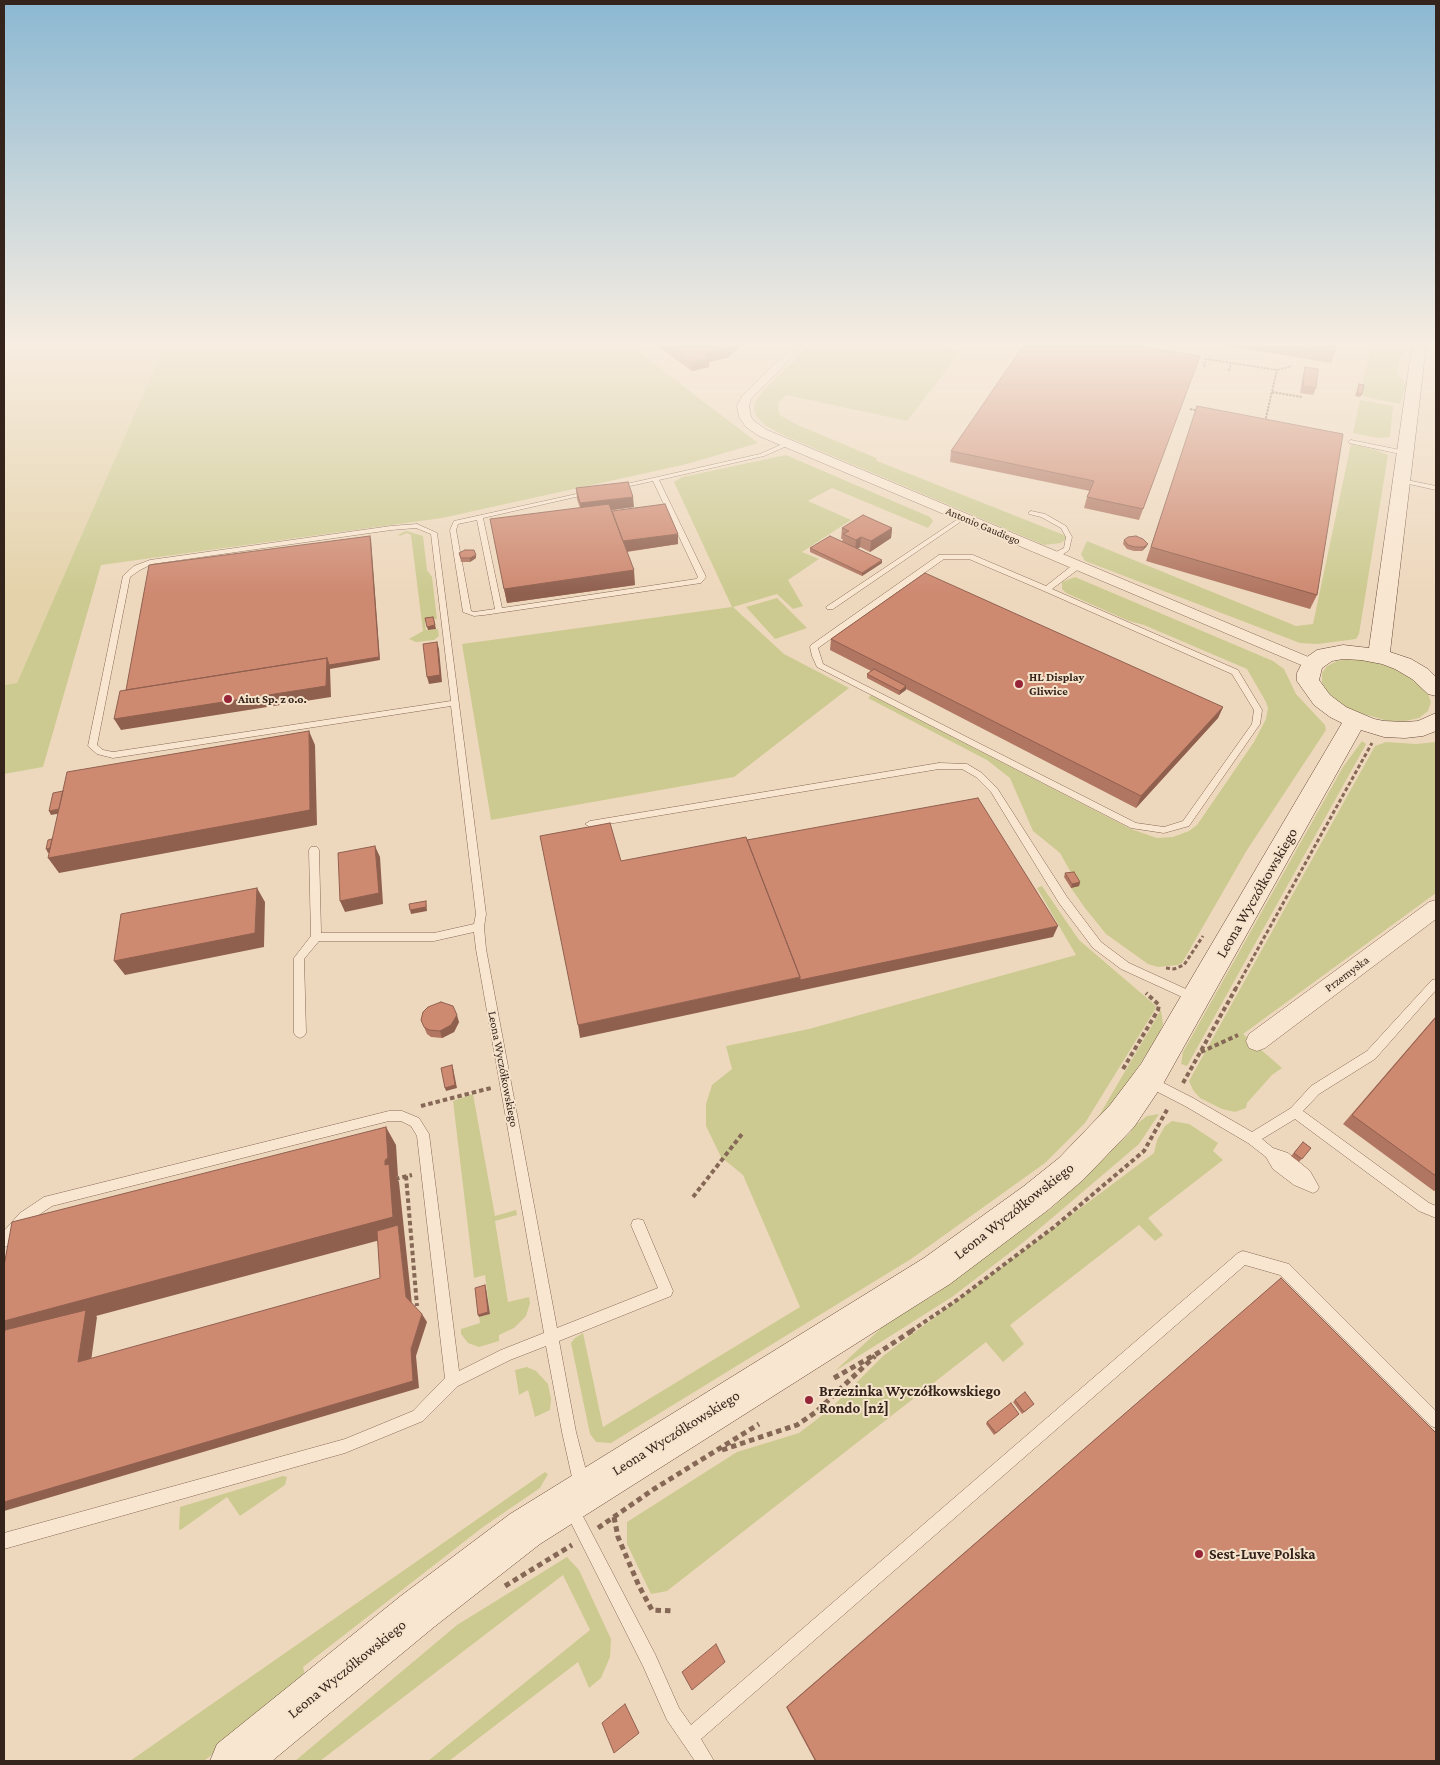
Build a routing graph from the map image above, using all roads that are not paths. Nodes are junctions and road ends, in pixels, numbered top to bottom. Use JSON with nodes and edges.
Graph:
{"nodes":[{"id":1,"x":757,"y":428,"type":"edge"},
{"id":2,"x":1408,"y":428,"type":"edge"},
{"id":3,"x":1351,"y":442,"type":"dead end"},
{"id":4,"x":787,"y":444,"type":"junction"},
{"id":5,"x":1405,"y":453,"type":"junction"},
{"id":6,"x":656,"y":479,"type":"junction"},
{"id":7,"x":1402,"y":481,"type":"junction"},
{"id":8,"x":1436,"y":488,"type":"edge"},
{"id":9,"x":608,"y":489,"type":"edge"},
{"id":10,"x":598,"y":491,"type":"edge"},
{"id":11,"x":1031,"y":513,"type":"dead end"},
{"id":12,"x":480,"y":518,"type":"junction"},
{"id":13,"x":962,"y":518,"type":"junction"},
{"id":14,"x":491,"y":529,"type":"edge"},
{"id":15,"x":482,"y":530,"type":"junction"},
{"id":16,"x":1056,"y":556,"type":"junction"},
{"id":17,"x":1077,"y":566,"type":"junction"},
{"id":18,"x":1047,"y":589,"type":"junction"},
{"id":19,"x":830,"y":606,"type":"dead end"},
{"id":20,"x":499,"y":611,"type":"junction"},
{"id":21,"x":1379,"y":655,"type":"junction"},
{"id":22,"x":1312,"y":664,"type":"junction"},
{"id":23,"x":1436,"y":689,"type":"edge"},
{"id":24,"x":455,"y":703,"type":"junction"},
{"id":25,"x":1436,"y":721,"type":"edge"},
{"id":26,"x":1365,"y":731,"type":"junction"},
{"id":27,"x":590,"y":824,"type":"dead end"},
{"id":28,"x":314,"y":850,"type":"dead end"},
{"id":29,"x":1436,"y":908,"type":"edge"},
{"id":30,"x":479,"y":927,"type":"junction"},
{"id":31,"x":316,"y":937,"type":"junction"},
{"id":32,"x":1436,"y":983,"type":"edge"},
{"id":33,"x":1196,"y":998,"type":"junction"},
{"id":34,"x":300,"y":1033,"type":"dead end"},
{"id":35,"x":1261,"y":1038,"type":"road end"},
{"id":36,"x":1148,"y":1081,"type":"junction"},
{"id":37,"x":1295,"y":1112,"type":"junction"},
{"id":38,"x":1252,"y":1139,"type":"junction"},
{"id":39,"x":1270,"y":1153,"type":"dead end"},
{"id":40,"x":1436,"y":1212,"type":"edge"},
{"id":41,"x":638,"y":1225,"type":"dead end"},
{"id":42,"x":4,"y":1241,"type":"edge"},
{"id":43,"x":552,"y":1336,"type":"junction"},
{"id":44,"x":453,"y":1380,"type":"junction"},
{"id":45,"x":1436,"y":1421,"type":"edge"},
{"id":46,"x":576,"y":1497,"type":"junction"},
{"id":47,"x":4,"y":1541,"type":"edge"},
{"id":48,"x":689,"y":1738,"type":"junction"},
{"id":49,"x":246,"y":1757,"type":"edge"},
{"id":50,"x":704,"y":1761,"type":"edge"}],
"edges":[{"from":1,"to":4,"type":"street","name":"Antonio Gaudiego"},
{"from":2,"to":5,"type":"street"},
{"from":3,"to":5,"type":"lane"},
{"from":4,"to":6,"type":"lane"},
{"from":4,"to":13,"type":"street","name":"Antonio Gaudiego"},
{"from":5,"to":7,"type":"street"},
{"from":6,"to":9,"type":"lane"},
{"from":6,"to":20,"type":"lane"},
{"from":7,"to":8,"type":"lane"},
{"from":7,"to":21,"type":"street"},
{"from":10,"to":12,"type":"lane"},
{"from":11,"to":16,"type":"lane"},
{"from":12,"to":15,"type":"lane"},
{"from":12,"to":20,"type":"lane"},
{"from":13,"to":16,"type":"street","name":"Antonio Gaudiego"},
{"from":13,"to":19,"type":"lane"},
{"from":14,"to":15,"type":"lane"},
{"from":15,"to":20,"type":"lane"},
{"from":16,"to":17,"type":"street","name":"Antonio Gaudiego"},
{"from":17,"to":18,"type":"lane"},
{"from":17,"to":22,"type":"street","name":"Antonio Gaudiego"},
{"from":18,"to":18,"type":"lane"},
{"from":21,"to":22,"type":"street"},
{"from":21,"to":23,"type":"street"},
{"from":22,"to":26,"type":"street"},
{"from":24,"to":24,"type":"lane","name":"Leona Wyczółkowskiego"},
{"from":24,"to":30,"type":"lane","name":"Leona Wyczółkowskiego"},
{"from":25,"to":26,"type":"street"},
{"from":26,"to":33,"type":"street","name":"Leona Wyczółkowskiego"},
{"from":27,"to":33,"type":"lane"},
{"from":28,"to":31,"type":"lane"},
{"from":29,"to":35,"type":"street","name":"Przemyska"},
{"from":30,"to":31,"type":"lane"},
{"from":30,"to":43,"type":"lane","name":"Leona Wyczółkowskiego"},
{"from":31,"to":34,"type":"lane"},
{"from":32,"to":37,"type":"lane"},
{"from":33,"to":36,"type":"street","name":"Leona Wyczółkowskiego"},
{"from":36,"to":38,"type":"lane"},
{"from":36,"to":46,"type":"street","name":"Leona Wyczółkowskiego"},
{"from":37,"to":38,"type":"lane"},
{"from":37,"to":40,"type":"lane"},
{"from":38,"to":39,"type":"lane"},
{"from":41,"to":43,"type":"lane"},
{"from":42,"to":44,"type":"lane"},
{"from":43,"to":44,"type":"lane"},
{"from":43,"to":46,"type":"lane","name":"Leona Wyczółkowskiego"},
{"from":44,"to":47,"type":"lane"},
{"from":45,"to":48,"type":"lane"},
{"from":46,"to":48,"type":"lane"},
{"from":46,"to":49,"type":"street","name":"Leona Wyczółkowskiego"},
{"from":48,"to":50,"type":"lane"}]}
